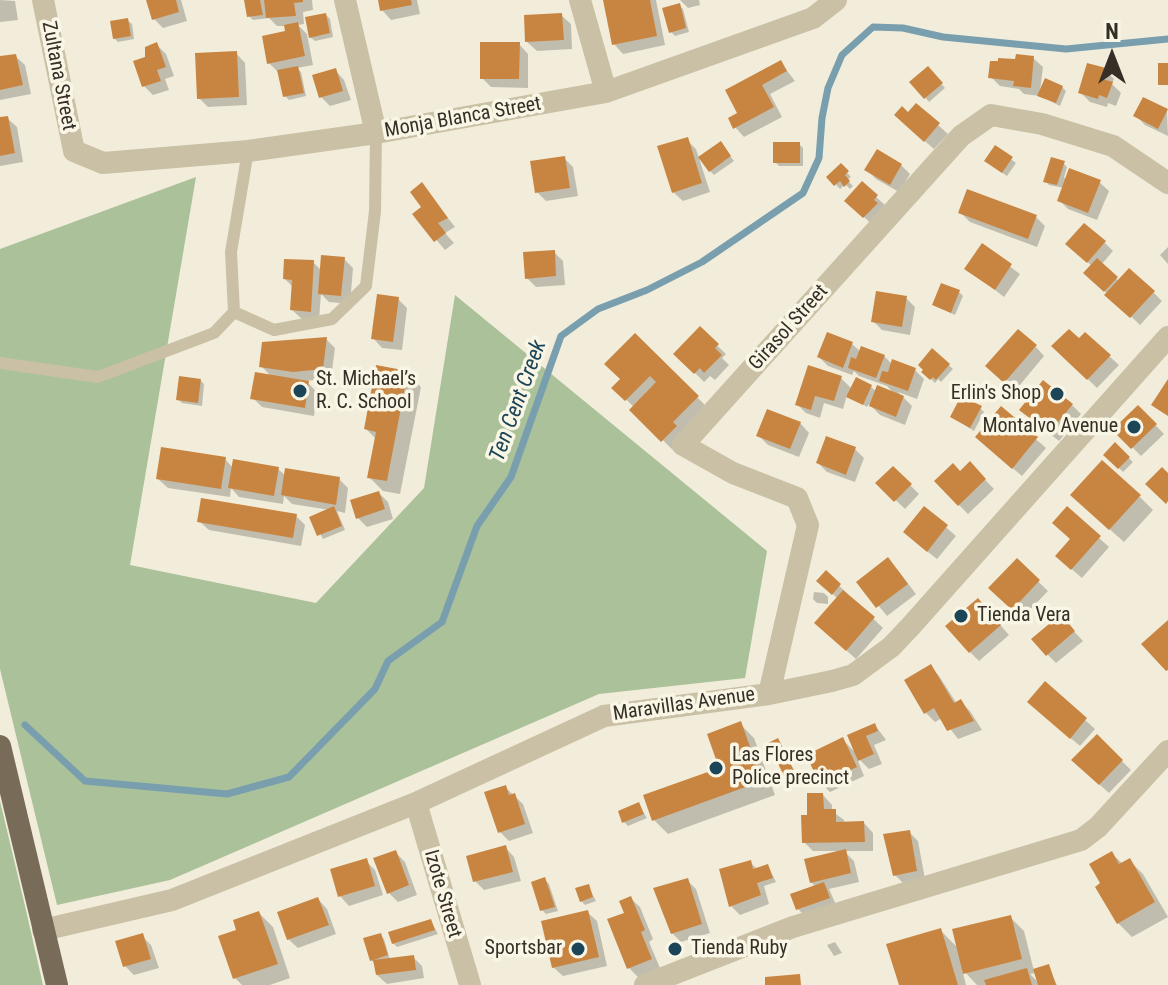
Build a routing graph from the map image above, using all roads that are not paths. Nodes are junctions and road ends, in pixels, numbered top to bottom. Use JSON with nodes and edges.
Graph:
{"nodes":[{"id":1,"x":43,"y":0,"type":"edge"},
{"id":2,"x":345,"y":0,"type":"edge"},
{"id":3,"x":580,"y":0,"type":"edge"},
{"id":4,"x":836,"y":0,"type":"edge"},
{"id":5,"x":606,"y":92,"type":"junction"},
{"id":6,"x":376,"y":133,"type":"junction"},
{"id":7,"x":74,"y":151,"type":"joint"},
{"id":8,"x":248,"y":151,"type":"junction"},
{"id":9,"x":1168,"y":183,"type":"edge"},
{"id":10,"x":234,"y":312,"type":"junction"},
{"id":11,"x":1168,"y":337,"type":"edge"},
{"id":12,"x":0,"y":363,"type":"edge"},
{"id":13,"x":769,"y":694,"type":"junction"},
{"id":14,"x":0,"y":746,"type":"edge"},
{"id":15,"x":1168,"y":751,"type":"edge"},
{"id":16,"x":416,"y":803,"type":"junction"},
{"id":17,"x":43,"y":930,"type":"junction"},
{"id":18,"x":57,"y":985,"type":"edge"},
{"id":19,"x":470,"y":985,"type":"edge"},
{"id":20,"x":645,"y":985,"type":"edge"}],
"edges":[{"from":1,"to":7,"type":"street","name":"Zultana Street"},
{"from":2,"to":6,"type":"street"},
{"from":3,"to":5,"type":"street"},
{"from":4,"to":5,"type":"street","name":"Monja Blanca Street"},
{"from":5,"to":6,"type":"street","name":"Monja Blanca Street"},
{"from":6,"to":8,"type":"street","name":"Monja Blanca Street"},
{"from":6,"to":10,"type":"lane"},
{"from":7,"to":8,"type":"street","name":"Monja Blanca Street"},
{"from":8,"to":10,"type":"lane"},
{"from":9,"to":13,"type":"street","name":"Girasol Street"},
{"from":10,"to":12,"type":"lane"},
{"from":11,"to":13,"type":"street","name":"Maravillas Avenue"},
{"from":13,"to":16,"type":"street","name":"Maravillas Avenue"},
{"from":14,"to":17,"type":"main road"},
{"from":15,"to":20,"type":"street"},
{"from":16,"to":17,"type":"street","name":"Maravillas Avenue"},
{"from":16,"to":19,"type":"street","name":"Izote Street"},
{"from":17,"to":18,"type":"main road"}]}
